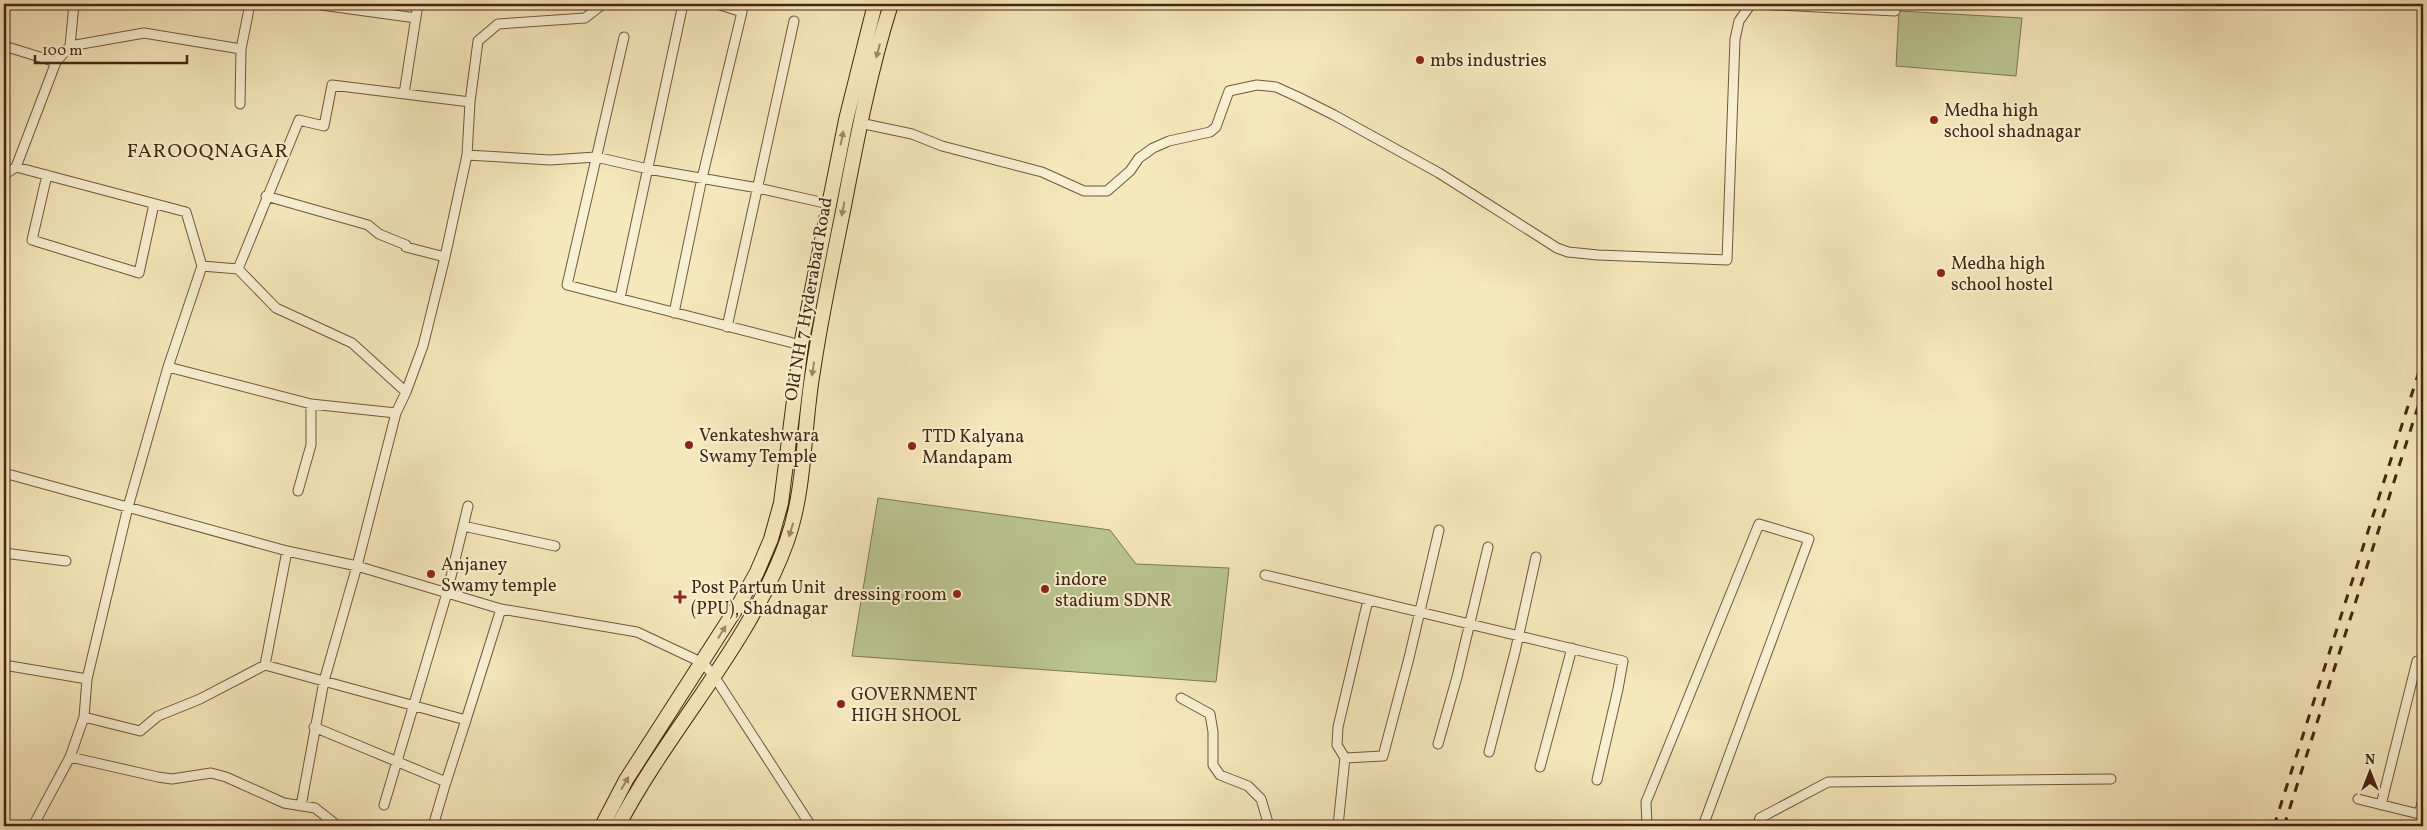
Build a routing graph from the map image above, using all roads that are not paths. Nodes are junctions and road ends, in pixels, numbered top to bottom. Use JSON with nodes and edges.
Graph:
{"nodes":[{"id":1,"x":74,"y":4,"type":"edge"},
{"id":2,"x":250,"y":4,"type":"edge"},
{"id":3,"x":314,"y":4,"type":"edge"},
{"id":4,"x":418,"y":4,"type":"edge"},
{"id":5,"x":603,"y":4,"type":"edge"},
{"id":6,"x":683,"y":4,"type":"edge"},
{"id":7,"x":717,"y":4,"type":"edge"},
{"id":8,"x":875,"y":4,"type":"edge"},
{"id":9,"x":891,"y":4,"type":"edge"},
{"id":10,"x":1751,"y":4,"type":"edge"},
{"id":11,"x":1757,"y":4,"type":"edge"},
{"id":12,"x":1895,"y":11,"type":"dead end"},
{"id":13,"x":416,"y":18,"type":"junction"},
{"id":14,"x":794,"y":21,"type":"dead end"},
{"id":15,"x":624,"y":36,"type":"dead end"},
{"id":16,"x":4,"y":46,"type":"edge"},
{"id":17,"x":70,"y":46,"type":"junction"},
{"id":18,"x":241,"y":49,"type":"junction"},
{"id":19,"x":56,"y":62,"type":"junction"},
{"id":20,"x":404,"y":94,"type":"junction"},
{"id":21,"x":470,"y":102,"type":"junction"},
{"id":22,"x":240,"y":104,"type":"dead end"},
{"id":23,"x":860,"y":123,"type":"junction"},
{"id":24,"x":467,"y":155,"type":"junction"},
{"id":25,"x":596,"y":157,"type":"junction"},
{"id":26,"x":16,"y":166,"type":"junction"},
{"id":27,"x":648,"y":169,"type":"junction"},
{"id":28,"x":4,"y":175,"type":"edge"},
{"id":29,"x":47,"y":175,"type":"junction"},
{"id":30,"x":702,"y":178,"type":"junction"},
{"id":31,"x":758,"y":188,"type":"junction"},
{"id":32,"x":266,"y":196,"type":"junction"},
{"id":33,"x":154,"y":204,"type":"junction"},
{"id":34,"x":829,"y":204,"type":"junction"},
{"id":35,"x":445,"y":257,"type":"junction"},
{"id":36,"x":202,"y":266,"type":"junction"},
{"id":37,"x":238,"y":269,"type":"junction"},
{"id":38,"x":620,"y":298,"type":"junction"},
{"id":39,"x":674,"y":314,"type":"junction"},
{"id":40,"x":727,"y":327,"type":"junction"},
{"id":41,"x":801,"y":345,"type":"junction"},
{"id":42,"x":168,"y":367,"type":"junction"},
{"id":43,"x":406,"y":392,"type":"junction"},
{"id":44,"x":311,"y":404,"type":"junction"},
{"id":45,"x":396,"y":413,"type":"junction"},
{"id":46,"x":4,"y":473,"type":"edge"},
{"id":47,"x":298,"y":491,"type":"dead end"},
{"id":48,"x":468,"y":506,"type":"dead end"},
{"id":49,"x":128,"y":507,"type":"junction"},
{"id":50,"x":463,"y":526,"type":"junction"},
{"id":51,"x":1439,"y":530,"type":"dead end"},
{"id":52,"x":555,"y":546,"type":"dead end"},
{"id":53,"x":1488,"y":547,"type":"dead end"},
{"id":54,"x":287,"y":551,"type":"junction"},
{"id":55,"x":4,"y":553,"type":"edge"},
{"id":56,"x":1536,"y":557,"type":"dead end"},
{"id":57,"x":66,"y":561,"type":"dead end"},
{"id":58,"x":357,"y":566,"type":"junction"},
{"id":59,"x":1265,"y":575,"type":"dead end"},
{"id":60,"x":447,"y":592,"type":"junction"},
{"id":61,"x":1368,"y":600,"type":"junction"},
{"id":62,"x":501,"y":609,"type":"junction"},
{"id":63,"x":1419,"y":612,"type":"junction"},
{"id":64,"x":1469,"y":624,"type":"junction"},
{"id":65,"x":1519,"y":635,"type":"junction"},
{"id":66,"x":1572,"y":648,"type":"junction"},
{"id":67,"x":703,"y":663,"type":"junction"},
{"id":68,"x":2423,"y":663,"type":"edge"},
{"id":69,"x":4,"y":665,"type":"edge"},
{"id":70,"x":265,"y":665,"type":"junction"},
{"id":71,"x":714,"y":676,"type":"junction"},
{"id":72,"x":87,"y":679,"type":"junction"},
{"id":73,"x":324,"y":681,"type":"junction"},
{"id":74,"x":1181,"y":698,"type":"dead end"},
{"id":75,"x":413,"y":705,"type":"junction"},
{"id":76,"x":84,"y":718,"type":"junction"},
{"id":77,"x":466,"y":720,"type":"junction"},
{"id":78,"x":314,"y":727,"type":"junction"},
{"id":79,"x":1438,"y":744,"type":"dead end"},
{"id":80,"x":1489,"y":752,"type":"dead end"},
{"id":81,"x":70,"y":756,"type":"junction"},
{"id":82,"x":1345,"y":758,"type":"junction"},
{"id":83,"x":397,"y":761,"type":"junction"},
{"id":84,"x":1540,"y":767,"type":"dead end"},
{"id":85,"x":2111,"y":779,"type":"dead end"},
{"id":86,"x":1597,"y":780,"type":"dead end"},
{"id":87,"x":446,"y":782,"type":"junction"},
{"id":88,"x":2358,"y":799,"type":"dead end"},
{"id":89,"x":2423,"y":800,"type":"edge"},
{"id":90,"x":384,"y":805,"type":"dead end"},
{"id":91,"x":2381,"y":805,"type":"junction"},
{"id":92,"x":301,"y":806,"type":"junction"},
{"id":93,"x":2421,"y":814,"type":"edge"},
{"id":94,"x":1647,"y":825,"type":"edge"},
{"id":95,"x":33,"y":826,"type":"edge"},
{"id":96,"x":338,"y":826,"type":"edge"},
{"id":97,"x":433,"y":826,"type":"edge"},
{"id":98,"x":602,"y":826,"type":"edge"},
{"id":99,"x":618,"y":826,"type":"edge"},
{"id":100,"x":811,"y":826,"type":"edge"},
{"id":101,"x":1269,"y":826,"type":"edge"},
{"id":102,"x":1338,"y":826,"type":"edge"},
{"id":103,"x":1703,"y":826,"type":"edge"},
{"id":104,"x":1756,"y":826,"type":"edge"}],
"edges":[{"from":1,"to":17,"type":"street"},
{"from":2,"to":18,"type":"street"},
{"from":3,"to":13,"type":"street"},
{"from":4,"to":13,"type":"street"},
{"from":5,"to":21,"type":"street"},
{"from":6,"to":27,"type":"street"},
{"from":7,"to":30,"type":"street"},
{"from":34,"to":8,"type":"main road","name":"Old NH 7 Hyderabad Road","one_way":true},
{"from":9,"to":23,"type":"main road","name":"Old NH 7 Hyderabad Road","one_way":true},
{"from":10,"to":23,"type":"street"},
{"from":11,"to":12,"type":"street"},
{"from":13,"to":20,"type":"street"},
{"from":14,"to":31,"type":"street"},
{"from":15,"to":25,"type":"street"},
{"from":16,"to":19,"type":"street"},
{"from":17,"to":18,"type":"street"},
{"from":17,"to":19,"type":"street"},
{"from":18,"to":22,"type":"street"},
{"from":19,"to":26,"type":"street"},
{"from":20,"to":21,"type":"street"},
{"from":20,"to":32,"type":"street"},
{"from":21,"to":24,"type":"street"},
{"from":23,"to":71,"type":"main road","name":"Old NH 7 Hyderabad Road","one_way":true},
{"from":24,"to":25,"type":"street"},
{"from":24,"to":35,"type":"street"},
{"from":25,"to":27,"type":"street"},
{"from":25,"to":38,"type":"street"},
{"from":26,"to":28,"type":"street"},
{"from":26,"to":29,"type":"street"},
{"from":27,"to":30,"type":"street"},
{"from":27,"to":38,"type":"street"},
{"from":29,"to":33,"type":"street"},
{"from":29,"to":33,"type":"street"},
{"from":30,"to":31,"type":"street"},
{"from":30,"to":39,"type":"street"},
{"from":31,"to":34,"type":"street"},
{"from":31,"to":40,"type":"street"},
{"from":32,"to":35,"type":"street"},
{"from":32,"to":37,"type":"street"},
{"from":33,"to":36,"type":"street"},
{"from":34,"to":41,"type":"main road","name":"Old NH 7 Hyderabad Road"},
{"from":35,"to":43,"type":"street"},
{"from":36,"to":37,"type":"street"},
{"from":36,"to":42,"type":"street"},
{"from":37,"to":43,"type":"street"},
{"from":38,"to":39,"type":"street"},
{"from":39,"to":40,"type":"street"},
{"from":40,"to":41,"type":"street"},
{"from":67,"to":41,"type":"main road","name":"Old NH 7 Hyderabad Road","one_way":true},
{"from":42,"to":44,"type":"street"},
{"from":42,"to":49,"type":"street"},
{"from":43,"to":45,"type":"street"},
{"from":44,"to":45,"type":"street"},
{"from":44,"to":47,"type":"street"},
{"from":45,"to":58,"type":"street"},
{"from":46,"to":49,"type":"street"},
{"from":48,"to":50,"type":"street"},
{"from":49,"to":54,"type":"street"},
{"from":49,"to":72,"type":"street"},
{"from":50,"to":52,"type":"street"},
{"from":50,"to":60,"type":"street"},
{"from":51,"to":63,"type":"street"},
{"from":53,"to":64,"type":"street"},
{"from":54,"to":58,"type":"street"},
{"from":54,"to":70,"type":"street"},
{"from":55,"to":57,"type":"street"},
{"from":56,"to":65,"type":"street"},
{"from":58,"to":60,"type":"street"},
{"from":58,"to":73,"type":"street"},
{"from":59,"to":61,"type":"street"},
{"from":60,"to":62,"type":"street"},
{"from":60,"to":75,"type":"street"},
{"from":61,"to":63,"type":"street"},
{"from":61,"to":82,"type":"street"},
{"from":62,"to":67,"type":"street"},
{"from":62,"to":77,"type":"street"},
{"from":63,"to":64,"type":"street"},
{"from":63,"to":82,"type":"street"},
{"from":64,"to":65,"type":"street"},
{"from":64,"to":79,"type":"street"},
{"from":65,"to":66,"type":"street"},
{"from":65,"to":80,"type":"street"},
{"from":66,"to":84,"type":"street"},
{"from":66,"to":86,"type":"street"},
{"from":67,"to":71,"type":"street"},
{"from":98,"to":67,"type":"main road","name":"Old NH 7 Hyderabad Road","one_way":true},
{"from":68,"to":91,"type":"street"},
{"from":69,"to":72,"type":"street"},
{"from":70,"to":73,"type":"street"},
{"from":70,"to":76,"type":"street"},
{"from":71,"to":99,"type":"main road","name":"Old NH 7 Hyderabad Road"},
{"from":71,"to":100,"type":"street"},
{"from":72,"to":76,"type":"street"},
{"from":73,"to":75,"type":"street"},
{"from":73,"to":78,"type":"street"},
{"from":74,"to":101,"type":"street"},
{"from":75,"to":77,"type":"street"},
{"from":75,"to":83,"type":"street"},
{"from":76,"to":81,"type":"street"},
{"from":77,"to":87,"type":"street"},
{"from":78,"to":83,"type":"street"},
{"from":78,"to":92,"type":"street"},
{"from":81,"to":92,"type":"street"},
{"from":81,"to":95,"type":"street"},
{"from":82,"to":102,"type":"street"},
{"from":83,"to":87,"type":"street"},
{"from":83,"to":90,"type":"street"},
{"from":85,"to":104,"type":"street"},
{"from":87,"to":97,"type":"street"},
{"from":88,"to":91,"type":"street"},
{"from":89,"to":93,"type":"street"},
{"from":91,"to":93,"type":"street"},
{"from":92,"to":96,"type":"street"},
{"from":94,"to":103,"type":"street"}]}
